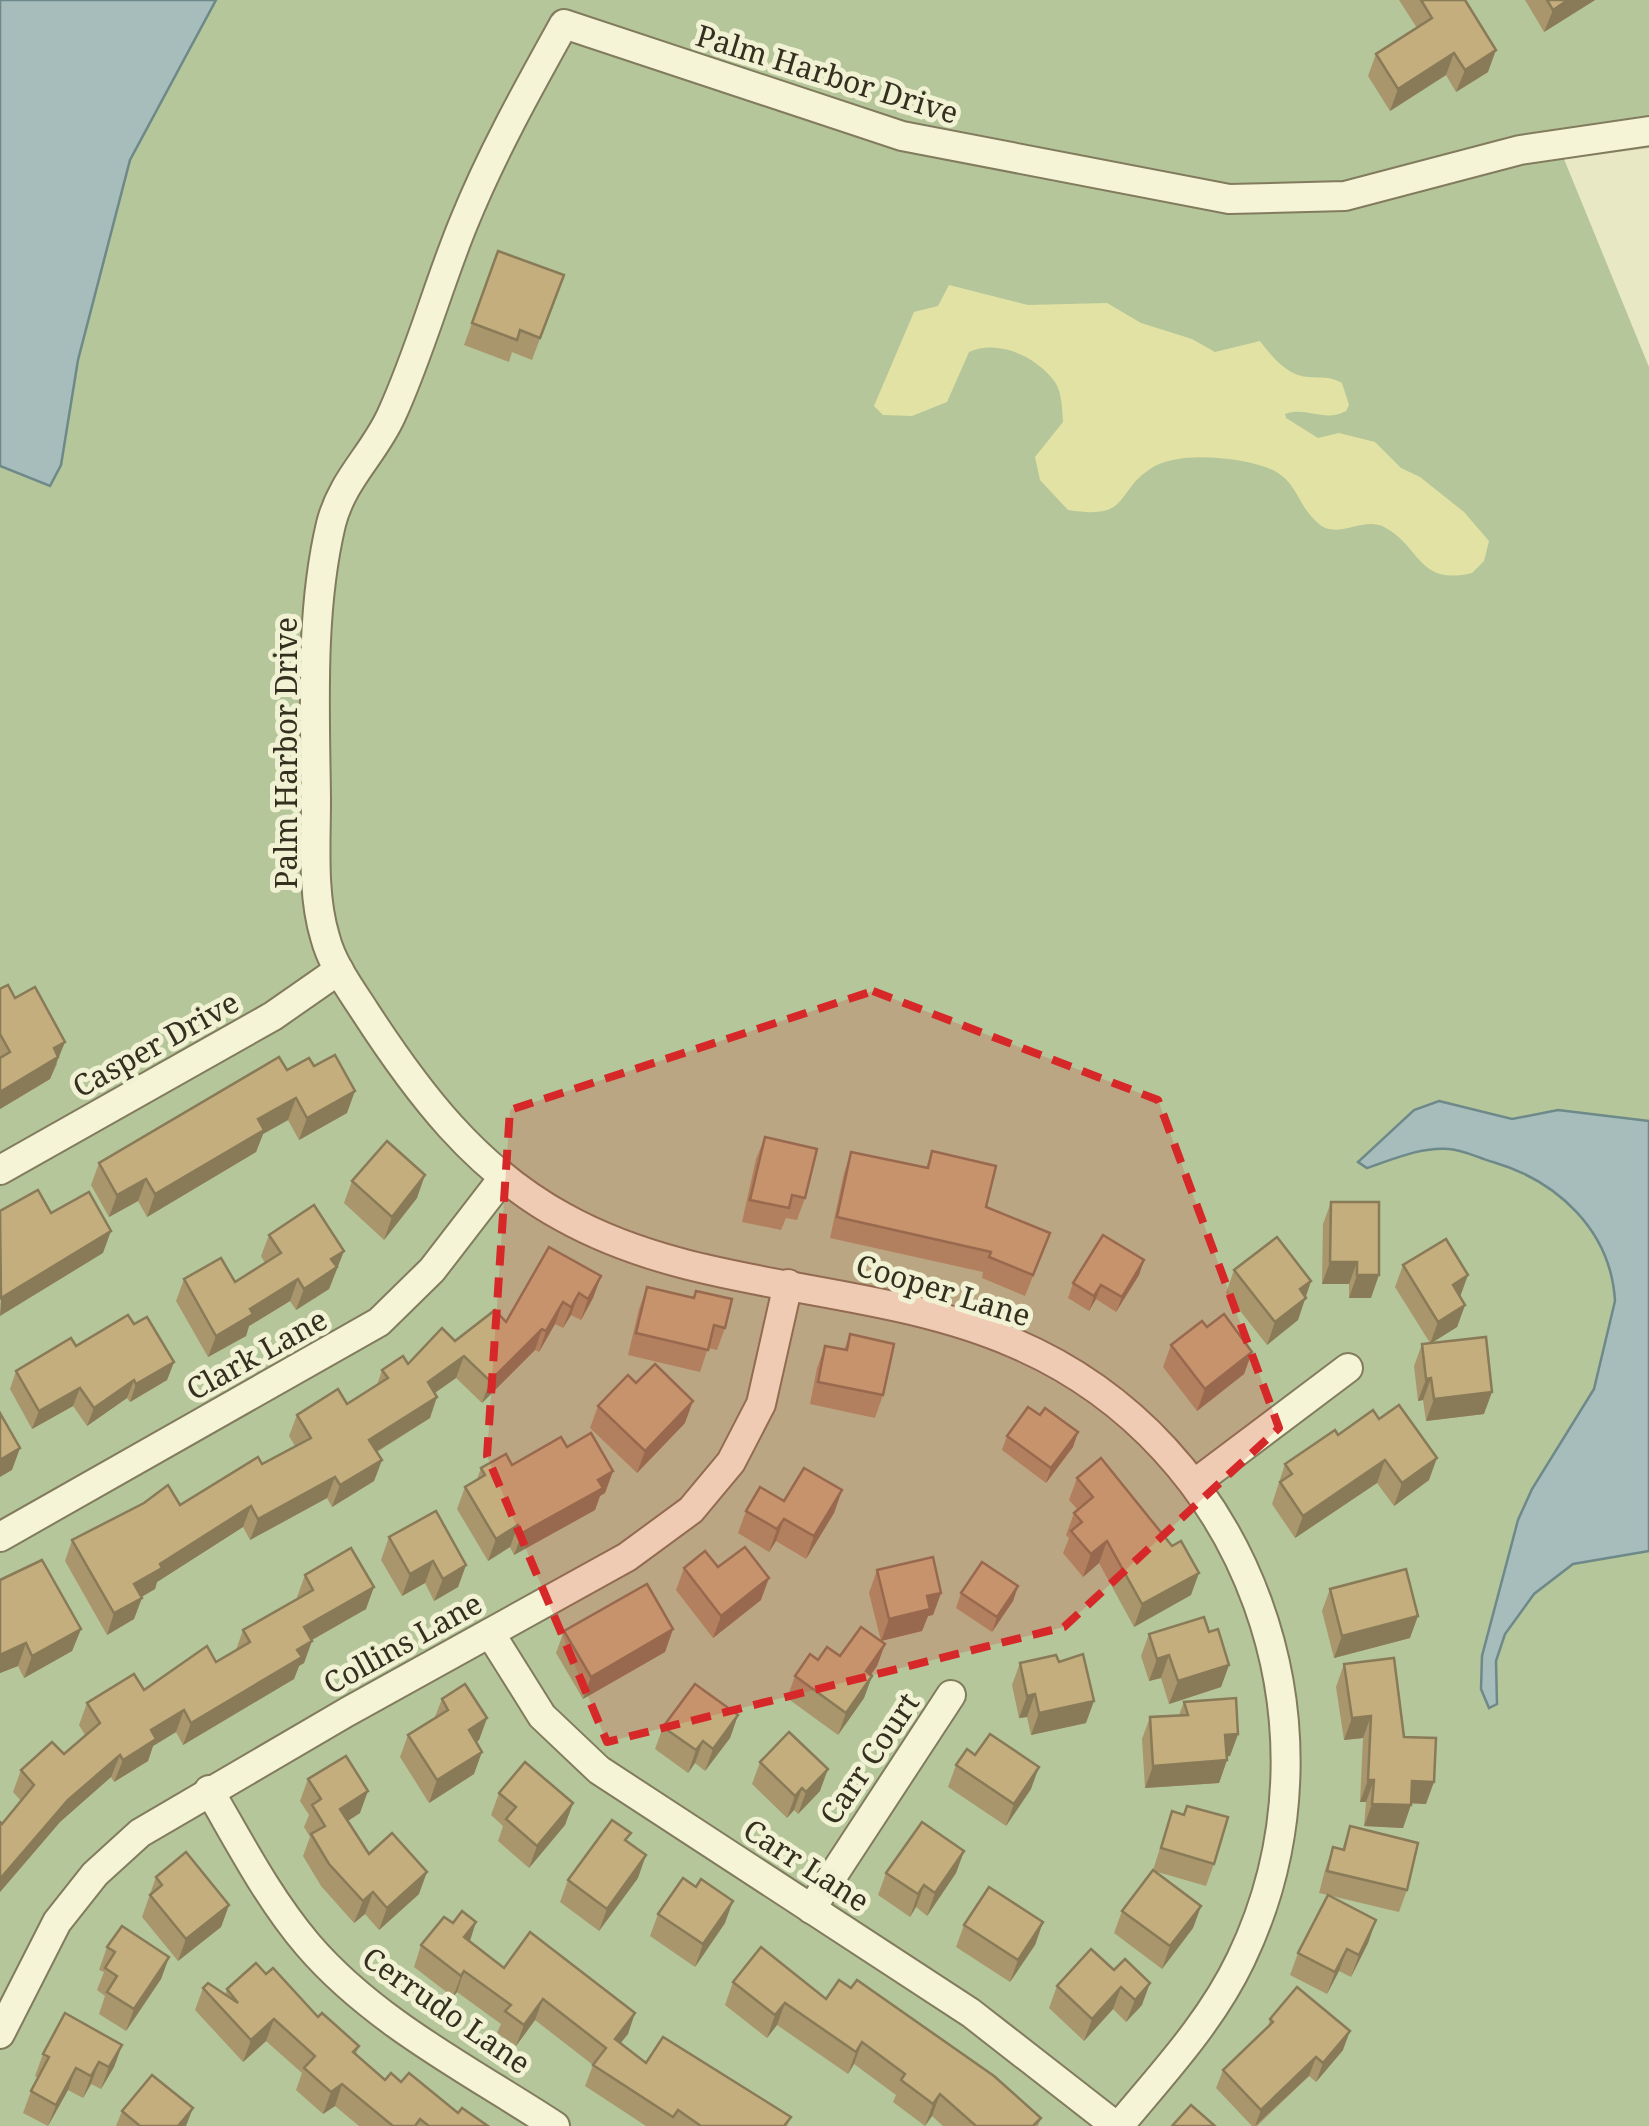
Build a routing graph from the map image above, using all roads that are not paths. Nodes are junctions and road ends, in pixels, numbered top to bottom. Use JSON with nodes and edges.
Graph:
{"nodes":[{"id":1,"x":1649,"y":131,"type":"edge"},
{"id":2,"x":339,"y":970,"type":"junction"},
{"id":3,"x":0,"y":1170,"type":"edge"},
{"id":4,"x":503,"y":1178,"type":"junction"},
{"id":5,"x":788,"y":1284,"type":"junction"},
{"id":6,"x":1348,"y":1368,"type":"dead end"},
{"id":7,"x":1194,"y":1484,"type":"junction"},
{"id":8,"x":0,"y":1537,"type":"edge"},
{"id":9,"x":490,"y":1632,"type":"junction"},
{"id":10,"x":951,"y":1695,"type":"dead end"},
{"id":11,"x":210,"y":1790,"type":"junction"},
{"id":12,"x":811,"y":1909,"type":"junction"},
{"id":13,"x":0,"y":2034,"type":"edge"},
{"id":14,"x":555,"y":2126,"type":"edge"},
{"id":15,"x":1117,"y":2126,"type":"edge"}],
"edges":[{"from":1,"to":2,"type":"street","name":"Palm Harbor Drive"},
{"from":2,"to":3,"type":"street","name":"Casper Drive"},
{"from":2,"to":4,"type":"street","name":"Cooper Lane"},
{"from":4,"to":5,"type":"street","name":"Cooper Lane"},
{"from":4,"to":8,"type":"street","name":"Clark Lane"},
{"from":5,"to":7,"type":"street","name":"Cooper Lane"},
{"from":5,"to":9,"type":"street","name":"Collins Lane"},
{"from":6,"to":7,"type":"street"},
{"from":7,"to":15,"type":"street","name":"Cooper Lane"},
{"from":9,"to":11,"type":"street","name":"Collins Lane"},
{"from":9,"to":12,"type":"street","name":"Carr Lane"},
{"from":10,"to":12,"type":"street","name":"Carr Court"},
{"from":11,"to":13,"type":"street","name":"Collins Lane"},
{"from":11,"to":14,"type":"street","name":"Cerrudo Lane"},
{"from":12,"to":15,"type":"street","name":"Carr Lane"}]}
